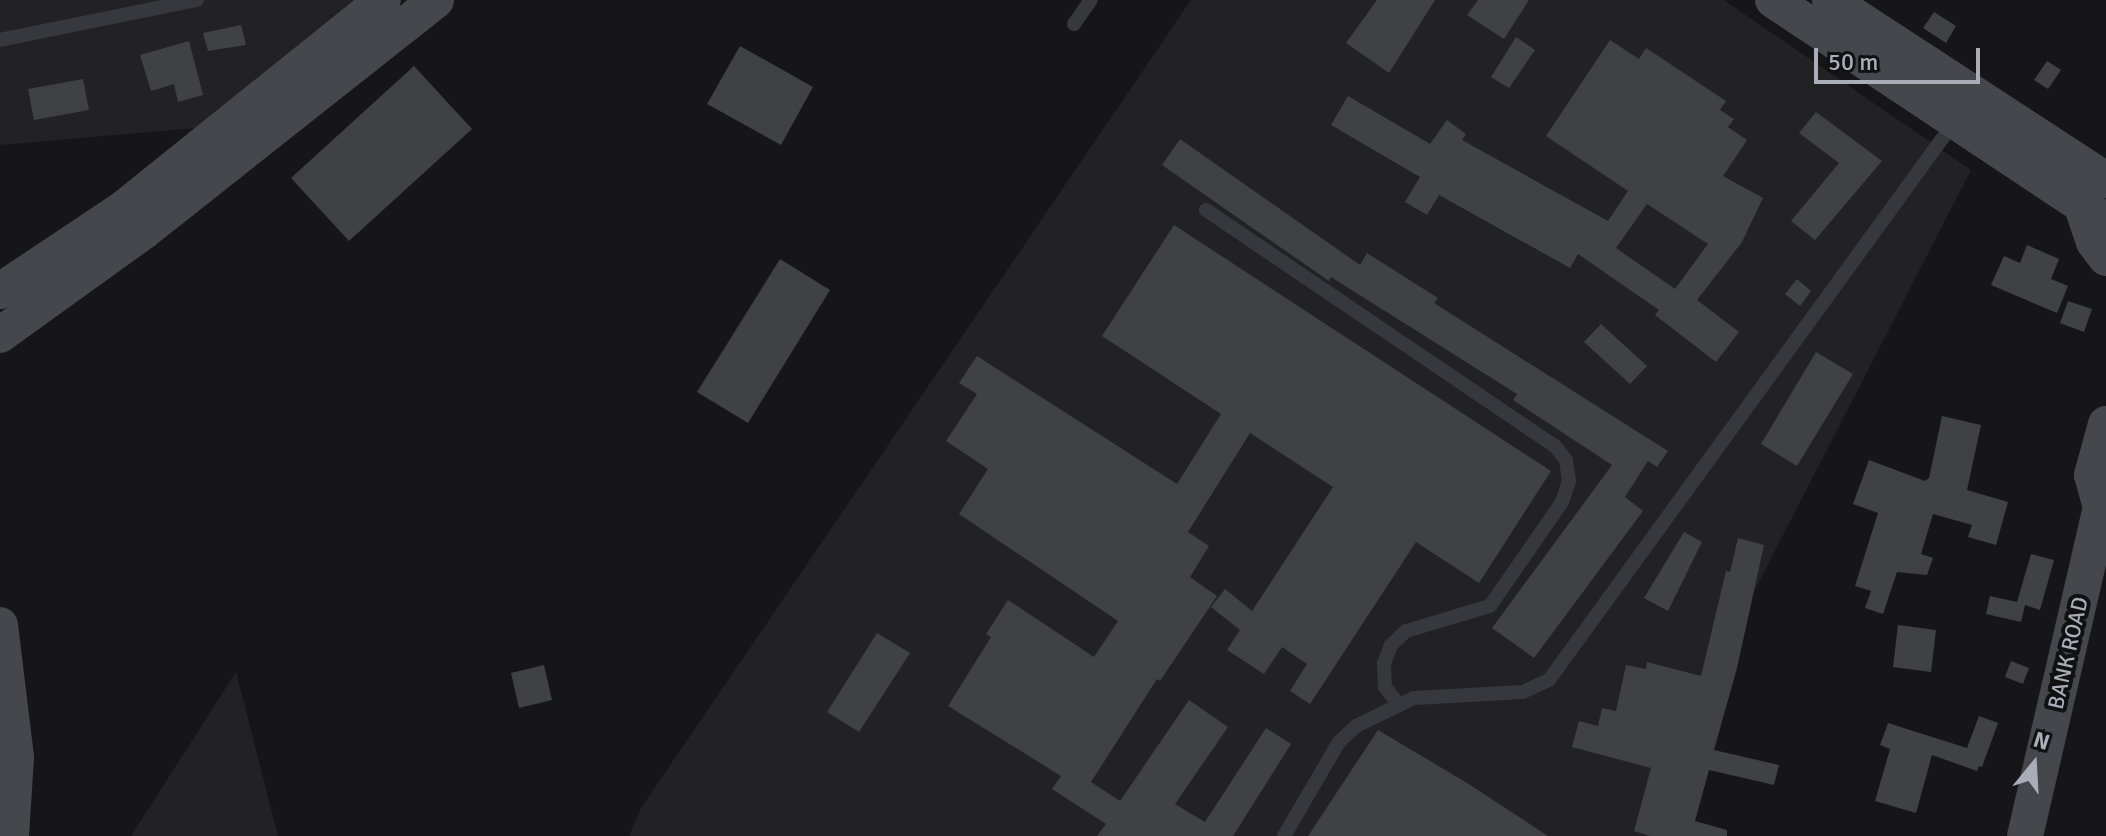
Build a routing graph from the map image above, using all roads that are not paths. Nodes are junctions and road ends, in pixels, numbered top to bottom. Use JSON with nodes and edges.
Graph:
{"nodes":[{"id":1,"x":197,"y":0,"type":"edge"},
{"id":2,"x":383,"y":0,"type":"edge"},
{"id":3,"x":436,"y":0,"type":"edge"},
{"id":4,"x":1091,"y":0,"type":"edge"},
{"id":5,"x":1773,"y":0,"type":"edge"},
{"id":6,"x":1830,"y":0,"type":"edge"},
{"id":7,"x":1074,"y":24,"type":"dead end"},
{"id":8,"x":0,"y":40,"type":"edge"},
{"id":9,"x":1955,"y":121,"type":"junction"},
{"id":10,"x":2098,"y":188,"type":"edge"},
{"id":11,"x":1206,"y":210,"type":"dead end"},
{"id":12,"x":2106,"y":258,"type":"edge"},
{"id":13,"x":0,"y":291,"type":"edge"},
{"id":14,"x":0,"y":335,"type":"edge"},
{"id":15,"x":2106,"y":424,"type":"edge"},
{"id":16,"x":2104,"y":504,"type":"edge"},
{"id":17,"x":0,"y":625,"type":"edge"},
{"id":18,"x":1399,"y":705,"type":"junction"},
{"id":19,"x":11,"y":836,"type":"edge"},
{"id":20,"x":1284,"y":836,"type":"edge"},
{"id":21,"x":2025,"y":836,"type":"edge"}],
"edges":[{"from":1,"to":8,"type":"lane"},
{"from":2,"to":13,"type":"street"},
{"from":3,"to":14,"type":"street"},
{"from":4,"to":7,"type":"lane"},
{"from":5,"to":9,"type":"street"},
{"from":6,"to":10,"type":"street"},
{"from":9,"to":10,"type":"street"},
{"from":9,"to":18,"type":"lane"},
{"from":10,"to":12,"type":"street"},
{"from":11,"to":18,"type":"lane"},
{"from":15,"to":16,"type":"street","name":"BANK ROAD"},
{"from":16,"to":21,"type":"street","name":"BANK ROAD"},
{"from":17,"to":19,"type":"street"},
{"from":18,"to":20,"type":"lane"}]}
